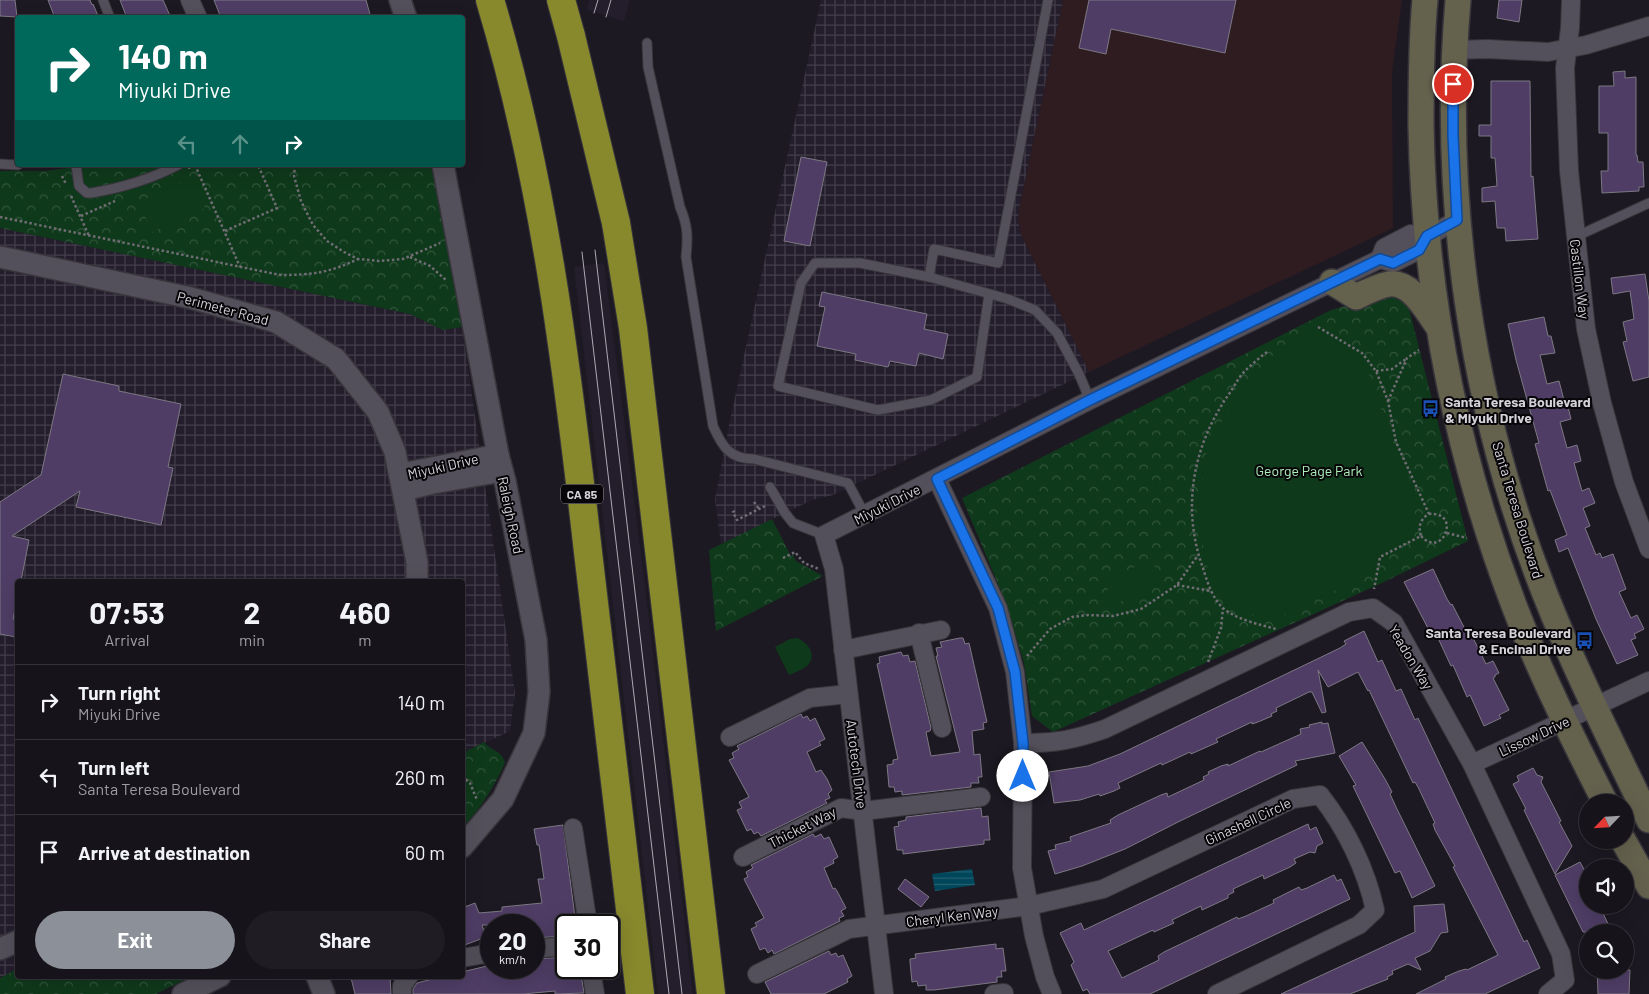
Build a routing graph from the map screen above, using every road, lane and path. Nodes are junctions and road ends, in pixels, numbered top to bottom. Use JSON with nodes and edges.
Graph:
{"nodes":[{"id":1,"x":103,"y":0,"type":"edge"},
{"id":2,"x":190,"y":0,"type":"edge"},
{"id":3,"x":400,"y":0,"type":"edge"},
{"id":4,"x":490,"y":0,"type":"edge"},
{"id":5,"x":561,"y":0,"type":"edge"},
{"id":6,"x":1048,"y":0,"type":"edge"},
{"id":7,"x":1425,"y":0,"type":"edge"},
{"id":8,"x":1458,"y":0,"type":"edge"},
{"id":9,"x":1570,"y":0,"type":"edge"},
{"id":10,"x":109,"y":15,"type":"edge"},
{"id":11,"x":197,"y":15,"type":"edge"},
{"id":12,"x":405,"y":15,"type":"edge"},
{"id":13,"x":1649,"y":26,"type":"edge"},
{"id":14,"x":647,"y":43,"type":"dead end"},
{"id":15,"x":1567,"y":48,"type":"junction"},
{"id":16,"x":1454,"y":50,"type":"junction"},
{"id":17,"x":0,"y":164,"type":"edge"},
{"id":18,"x":15,"y":165,"type":"edge"},
{"id":19,"x":76,"y":167,"type":"edge"},
{"id":20,"x":173,"y":167,"type":"edge"},
{"id":21,"x":196,"y":167,"type":"edge"},
{"id":22,"x":259,"y":167,"type":"edge"},
{"id":23,"x":295,"y":167,"type":"edge"},
{"id":24,"x":443,"y":167,"type":"edge"},
{"id":25,"x":62,"y":176,"type":"dead end"},
{"id":26,"x":1649,"y":203,"type":"edge"},
{"id":27,"x":0,"y":217,"type":"edge"},
{"id":28,"x":1457,"y":220,"type":"junction"},
{"id":29,"x":224,"y":231,"type":"junction"},
{"id":30,"x":89,"y":236,"type":"junction"},
{"id":31,"x":1427,"y":236,"type":"junction"},
{"id":32,"x":1575,"y":237,"type":"junction"},
{"id":33,"x":440,"y":244,"type":"dead end"},
{"id":34,"x":410,"y":256,"type":"junction"},
{"id":35,"x":0,"y":258,"type":"edge"},
{"id":36,"x":358,"y":259,"type":"junction"},
{"id":37,"x":240,"y":267,"type":"junction"},
{"id":38,"x":928,"y":277,"type":"junction"},
{"id":39,"x":448,"y":282,"type":"dead end"},
{"id":40,"x":1332,"y":282,"type":"junction"},
{"id":41,"x":989,"y":294,"type":"junction"},
{"id":42,"x":1438,"y":326,"type":"junction"},
{"id":43,"x":1318,"y":327,"type":"dead end"},
{"id":44,"x":1419,"y":350,"type":"dead end"},
{"id":45,"x":1267,"y":352,"type":"dead end"},
{"id":46,"x":1407,"y":358,"type":"junction"},
{"id":47,"x":1376,"y":371,"type":"junction"},
{"id":48,"x":1090,"y":400,"type":"junction"},
{"id":49,"x":1388,"y":401,"type":"junction"},
{"id":50,"x":500,"y":463,"type":"junction"},
{"id":51,"x":937,"y":479,"type":"junction"},
{"id":52,"x":402,"y":482,"type":"junction"},
{"id":53,"x":770,"y":486,"type":"dead end"},
{"id":54,"x":778,"y":500,"type":"junction"},
{"id":55,"x":754,"y":502,"type":"dead end"},
{"id":56,"x":759,"y":509,"type":"junction"},
{"id":57,"x":735,"y":511,"type":"dead end"},
{"id":58,"x":1429,"y":514,"type":"junction"},
{"id":59,"x":865,"y":515,"type":"junction"},
{"id":60,"x":1447,"y":533,"type":"junction"},
{"id":61,"x":824,"y":536,"type":"junction"},
{"id":62,"x":1421,"y":536,"type":"junction"},
{"id":63,"x":1467,"y":538,"type":"dead end"},
{"id":64,"x":1649,"y":549,"type":"edge"},
{"id":65,"x":1198,"y":555,"type":"junction"},
{"id":66,"x":783,"y":558,"type":"dead end"},
{"id":67,"x":825,"y":570,"type":"dead end"},
{"id":68,"x":417,"y":579,"type":"edge"},
{"id":69,"x":1177,"y":585,"type":"junction"},
{"id":70,"x":1374,"y":589,"type":"dead end"},
{"id":71,"x":1211,"y":591,"type":"junction"},
{"id":72,"x":1223,"y":608,"type":"junction"},
{"id":73,"x":941,"y":630,"type":"dead end"},
{"id":74,"x":1277,"y":630,"type":"dead end"},
{"id":75,"x":919,"y":633,"type":"junction"},
{"id":76,"x":843,"y":650,"type":"junction"},
{"id":77,"x":1026,"y":657,"type":"dead end"},
{"id":78,"x":1207,"y":664,"type":"dead end"},
{"id":79,"x":1649,"y":681,"type":"edge"},
{"id":80,"x":848,"y":694,"type":"junction"},
{"id":81,"x":1595,"y":706,"type":"junction"},
{"id":82,"x":1565,"y":721,"type":"junction"},
{"id":83,"x":942,"y":728,"type":"dead end"},
{"id":84,"x":730,"y":737,"type":"dead end"},
{"id":85,"x":1023,"y":743,"type":"junction"},
{"id":86,"x":1472,"y":764,"type":"junction"},
{"id":87,"x":465,"y":779,"type":"edge"},
{"id":88,"x":1600,"y":794,"type":"edge"},
{"id":89,"x":981,"y":797,"type":"dead end"},
{"id":90,"x":476,"y":800,"type":"dead end"},
{"id":91,"x":863,"y":811,"type":"junction"},
{"id":92,"x":1649,"y":820,"type":"edge"},
{"id":93,"x":573,"y":828,"type":"dead end"},
{"id":94,"x":465,"y":844,"type":"edge"},
{"id":95,"x":1628,"y":849,"type":"edge"},
{"id":96,"x":743,"y":857,"type":"dead end"},
{"id":97,"x":1649,"y":886,"type":"edge"},
{"id":98,"x":1029,"y":906,"type":"junction"},
{"id":99,"x":586,"y":914,"type":"edge"},
{"id":100,"x":876,"y":924,"type":"junction"},
{"id":101,"x":15,"y":942,"type":"edge"},
{"id":102,"x":0,"y":949,"type":"edge"},
{"id":103,"x":480,"y":955,"type":"edge"},
{"id":104,"x":465,"y":957,"type":"edge"},
{"id":105,"x":756,"y":974,"type":"dead end"},
{"id":106,"x":214,"y":979,"type":"edge"},
{"id":107,"x":318,"y":979,"type":"edge"},
{"id":108,"x":407,"y":979,"type":"edge"},
{"id":109,"x":592,"y":979,"type":"edge"},
{"id":110,"x":182,"y":994,"type":"edge"},
{"id":111,"x":324,"y":994,"type":"edge"},
{"id":112,"x":402,"y":994,"type":"edge"},
{"id":113,"x":594,"y":994,"type":"edge"},
{"id":114,"x":640,"y":994,"type":"edge"},
{"id":115,"x":712,"y":994,"type":"edge"},
{"id":116,"x":884,"y":994,"type":"edge"},
{"id":117,"x":1052,"y":994,"type":"edge"},
{"id":118,"x":1216,"y":994,"type":"edge"},
{"id":119,"x":1548,"y":994,"type":"edge"}],
"edges":[{"from":1,"to":10,"type":"lane"},
{"from":2,"to":11,"type":"street"},
{"from":3,"to":12,"type":"street"},
{"from":4,"to":114,"type":"highway","number":"CA 85"},
{"from":5,"to":115,"type":"highway","bridge":true},
{"from":6,"to":38,"type":"lane"},
{"from":7,"to":31,"type":"main road"},
{"from":8,"to":16,"type":"main road","name":"Santa Teresa Boulevard"},
{"from":9,"to":15,"type":"street","name":"Castillon Way"},
{"from":13,"to":15,"type":"street"},
{"from":14,"to":59,"type":"lane"},
{"from":15,"to":16,"type":"street"},
{"from":15,"to":32,"type":"street","name":"Castillon Way"},
{"from":16,"to":28,"type":"main road","name":"Santa Teresa Boulevard"},
{"from":17,"to":18,"type":"lane"},
{"from":19,"to":20,"type":"lane"},
{"from":21,"to":29,"type":"path"},
{"from":22,"to":29,"type":"path"},
{"from":23,"to":36,"type":"path"},
{"from":24,"to":50,"type":"street","name":"Raleigh Road"},
{"from":25,"to":30,"type":"path"},
{"from":26,"to":32,"type":"lane"},
{"from":27,"to":30,"type":"path"},
{"from":28,"to":31,"type":"street","name":"Miyuki Drive"},
{"from":28,"to":81,"type":"main road","name":"Santa Teresa Boulevard"},
{"from":29,"to":37,"type":"path"},
{"from":30,"to":37,"type":"path"},
{"from":31,"to":40,"type":"street","name":"Miyuki Drive"},
{"from":31,"to":42,"type":"main road"},
{"from":32,"to":64,"type":"street","name":"Castillon Way"},
{"from":33,"to":34,"type":"path"},
{"from":34,"to":36,"type":"path"},
{"from":34,"to":39,"type":"path"},
{"from":35,"to":52,"type":"street","name":"Perimeter Road"},
{"from":36,"to":37,"type":"path"},
{"from":38,"to":41,"type":"lane"},
{"from":38,"to":41,"type":"lane"},
{"from":40,"to":42,"type":"main road"},
{"from":40,"to":48,"type":"street","name":"Miyuki Drive"},
{"from":41,"to":48,"type":"lane"},
{"from":42,"to":82,"type":"main road"},
{"from":43,"to":47,"type":"path"},
{"from":44,"to":46,"type":"path"},
{"from":45,"to":65,"type":"path"},
{"from":46,"to":47,"type":"path"},
{"from":46,"to":49,"type":"path"},
{"from":47,"to":49,"type":"path"},
{"from":48,"to":51,"type":"street","name":"Miyuki Drive"},
{"from":49,"to":58,"type":"path"},
{"from":50,"to":52,"type":"street","name":"Miyuki Drive"},
{"from":50,"to":94,"type":"street","name":"Raleigh Road"},
{"from":51,"to":59,"type":"street","name":"Miyuki Drive"},
{"from":51,"to":85,"type":"street"},
{"from":52,"to":68,"type":"street","name":"Miyuki Drive"},
{"from":53,"to":54,"type":"lane"},
{"from":54,"to":56,"type":"path"},
{"from":54,"to":61,"type":"lane"},
{"from":55,"to":56,"type":"path"},
{"from":56,"to":57,"type":"path"},
{"from":58,"to":60,"type":"path"},
{"from":58,"to":62,"type":"path"},
{"from":59,"to":61,"type":"street","name":"Miyuki Drive"},
{"from":60,"to":62,"type":"path"},
{"from":60,"to":63,"type":"path"},
{"from":61,"to":76,"type":"street","name":"Autotech Drive"},
{"from":62,"to":70,"type":"path"},
{"from":65,"to":69,"type":"path"},
{"from":65,"to":71,"type":"path"},
{"from":66,"to":67,"type":"path"},
{"from":69,"to":71,"type":"path"},
{"from":69,"to":77,"type":"path"},
{"from":71,"to":72,"type":"path"},
{"from":72,"to":74,"type":"path"},
{"from":72,"to":78,"type":"path"},
{"from":73,"to":75,"type":"street"},
{"from":75,"to":76,"type":"street"},
{"from":75,"to":83,"type":"street"},
{"from":76,"to":80,"type":"street","name":"Autotech Drive"},
{"from":79,"to":81,"type":"street","name":"Lissow Drive"},
{"from":80,"to":84,"type":"street"},
{"from":80,"to":91,"type":"street","name":"Autotech Drive"},
{"from":81,"to":82,"type":"street","name":"Lissow Drive"},
{"from":81,"to":92,"type":"main road","name":"Santa Teresa Boulevard"},
{"from":82,"to":86,"type":"street","name":"Lissow Drive"},
{"from":82,"to":88,"type":"main road"},
{"from":85,"to":86,"type":"street","name":"Yeadon Way"},
{"from":85,"to":98,"type":"street"},
{"from":86,"to":119,"type":"street","name":"Yeadon Way"},
{"from":87,"to":90,"type":"path"},
{"from":89,"to":91,"type":"street","name":"Thicket Way"},
{"from":91,"to":96,"type":"street","name":"Thicket Way"},
{"from":91,"to":100,"type":"street","name":"Autotech Drive"},
{"from":93,"to":99,"type":"street"},
{"from":95,"to":97,"type":"main road"},
{"from":98,"to":100,"type":"street","name":"Cheryl Ken Way"},
{"from":98,"to":117,"type":"street"},
{"from":98,"to":118,"type":"street","name":"Ginashell Circle"},
{"from":100,"to":105,"type":"street","name":"Cheryl Ken Way"},
{"from":100,"to":116,"type":"street","name":"Autotech Drive"},
{"from":101,"to":102,"type":"street"},
{"from":103,"to":104,"type":"street"},
{"from":106,"to":110,"type":"street"},
{"from":107,"to":111,"type":"street"},
{"from":108,"to":112,"type":"street"},
{"from":109,"to":113,"type":"street"}]}
